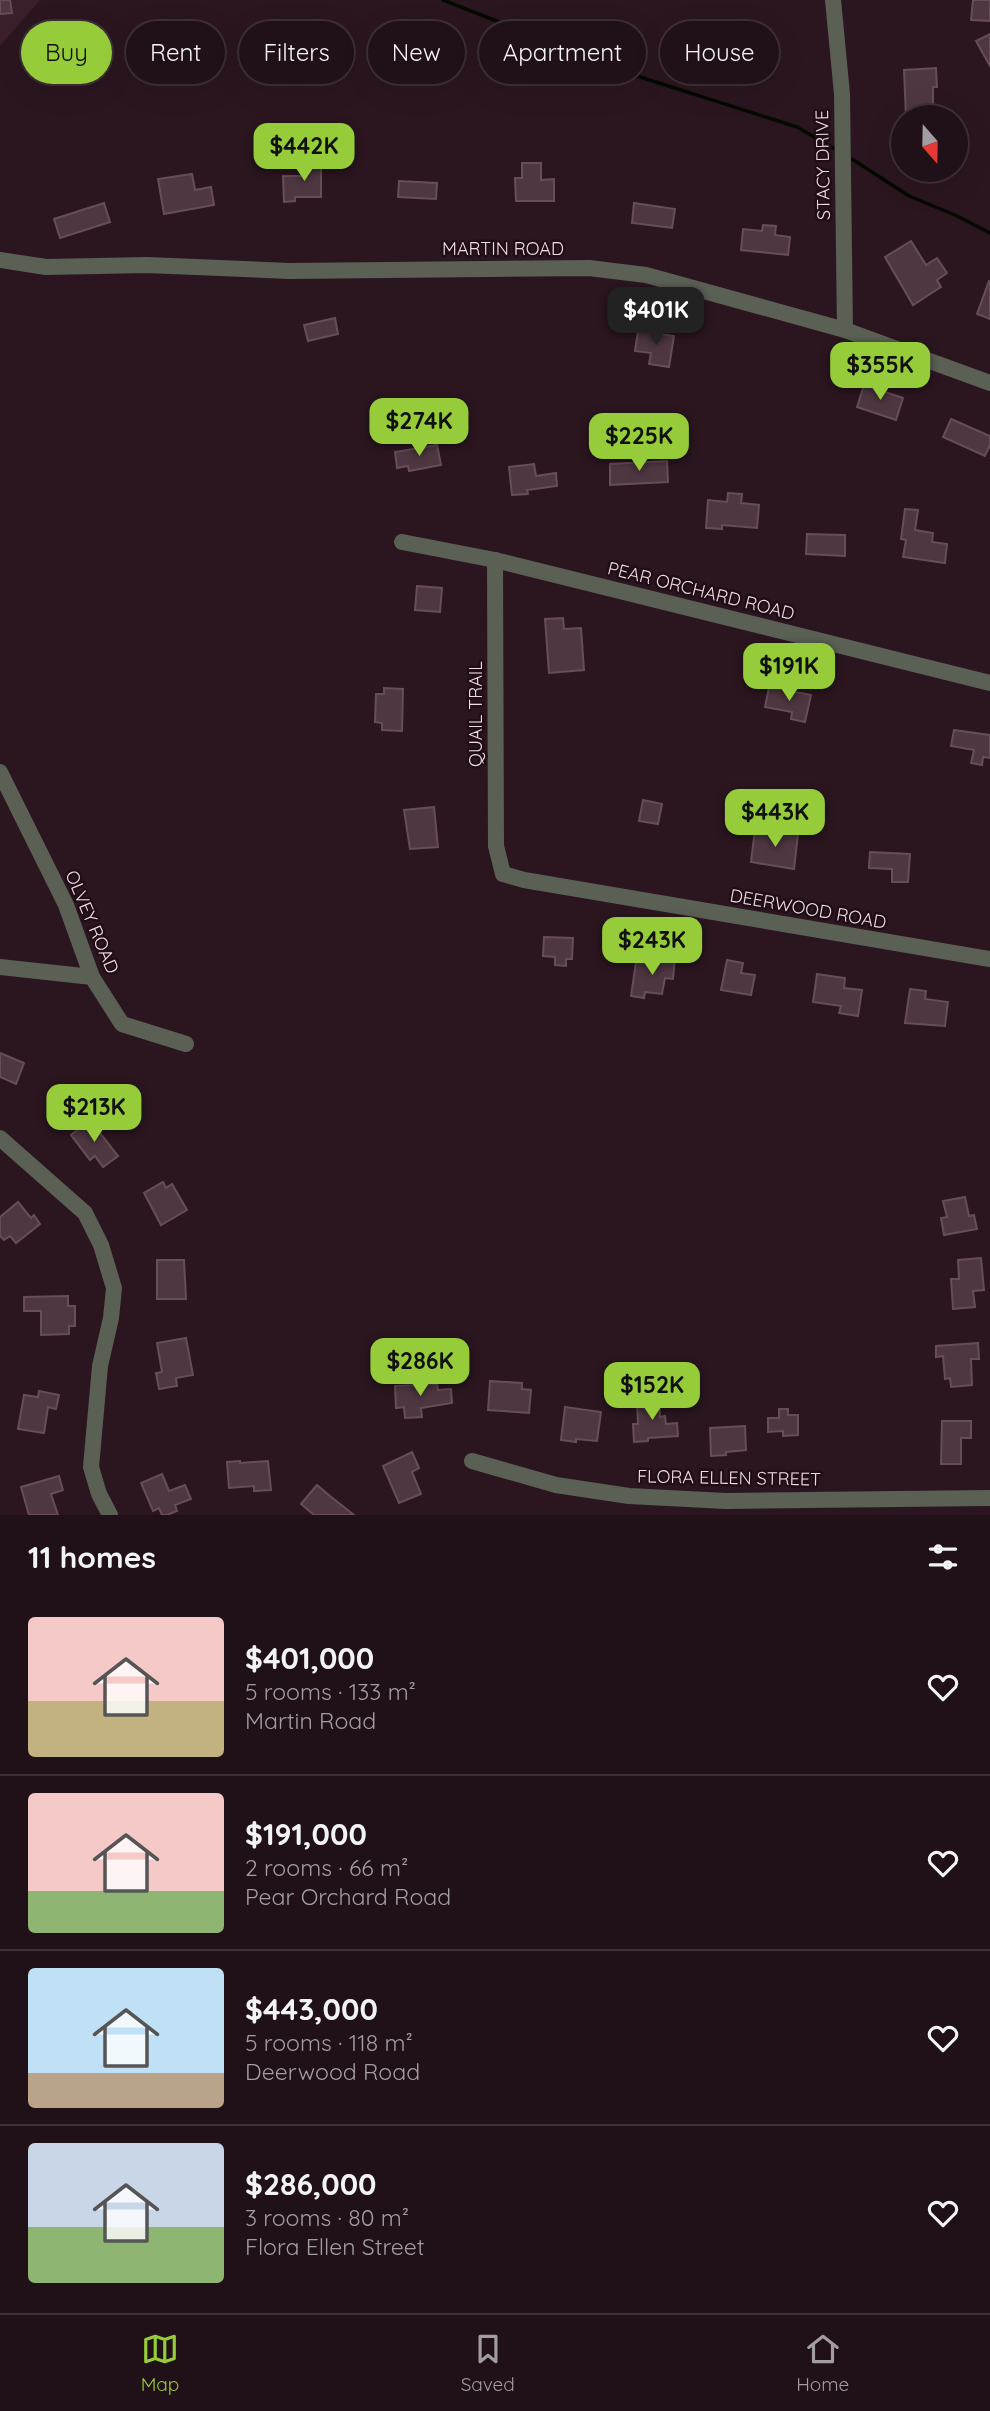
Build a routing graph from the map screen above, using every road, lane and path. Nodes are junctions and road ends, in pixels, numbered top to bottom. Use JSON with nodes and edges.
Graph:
{"nodes":[{"id":1,"x":833,"y":0,"type":"edge"},
{"id":2,"x":0,"y":260,"type":"edge"},
{"id":3,"x":845,"y":330,"type":"junction"},
{"id":4,"x":990,"y":383,"type":"edge"},
{"id":5,"x":402,"y":542,"type":"dead end"},
{"id":6,"x":495,"y":560,"type":"junction"},
{"id":7,"x":990,"y":683,"type":"edge"},
{"id":8,"x":0,"y":772,"type":"edge"},
{"id":9,"x":501,"y":867,"type":"joint"},
{"id":10,"x":990,"y":960,"type":"edge"},
{"id":11,"x":0,"y":967,"type":"edge"},
{"id":12,"x":92,"y":977,"type":"junction"},
{"id":13,"x":186,"y":1044,"type":"dead end"},
{"id":14,"x":0,"y":1138,"type":"edge"},
{"id":15,"x":472,"y":1461,"type":"dead end"},
{"id":16,"x":990,"y":1499,"type":"edge"},
{"id":17,"x":808,"y":1508,"type":"edge"},
{"id":18,"x":110,"y":1515,"type":"edge"}],
"edges":[{"from":1,"to":3,"type":"street","name":"STACY DRIVE"},
{"from":2,"to":3,"type":"street","name":"MARTIN ROAD"},
{"from":3,"to":4,"type":"street","name":"MARTIN ROAD"},
{"from":5,"to":6,"type":"street","name":"PEAR ORCHARD ROAD"},
{"from":6,"to":7,"type":"street","name":"PEAR ORCHARD ROAD"},
{"from":6,"to":9,"type":"street","name":"QUAIL TRAIL"},
{"from":8,"to":12,"type":"street","name":"OLVEY ROAD"},
{"from":9,"to":10,"type":"street","name":"DEERWOOD ROAD"},
{"from":11,"to":12,"type":"street"},
{"from":12,"to":13,"type":"street","name":"OLVEY ROAD"},
{"from":14,"to":18,"type":"street"},
{"from":15,"to":17,"type":"street","name":"FLORA ELLEN STREET"},
{"from":16,"to":17,"type":"street","name":"FLORA ELLEN STREET"}]}
